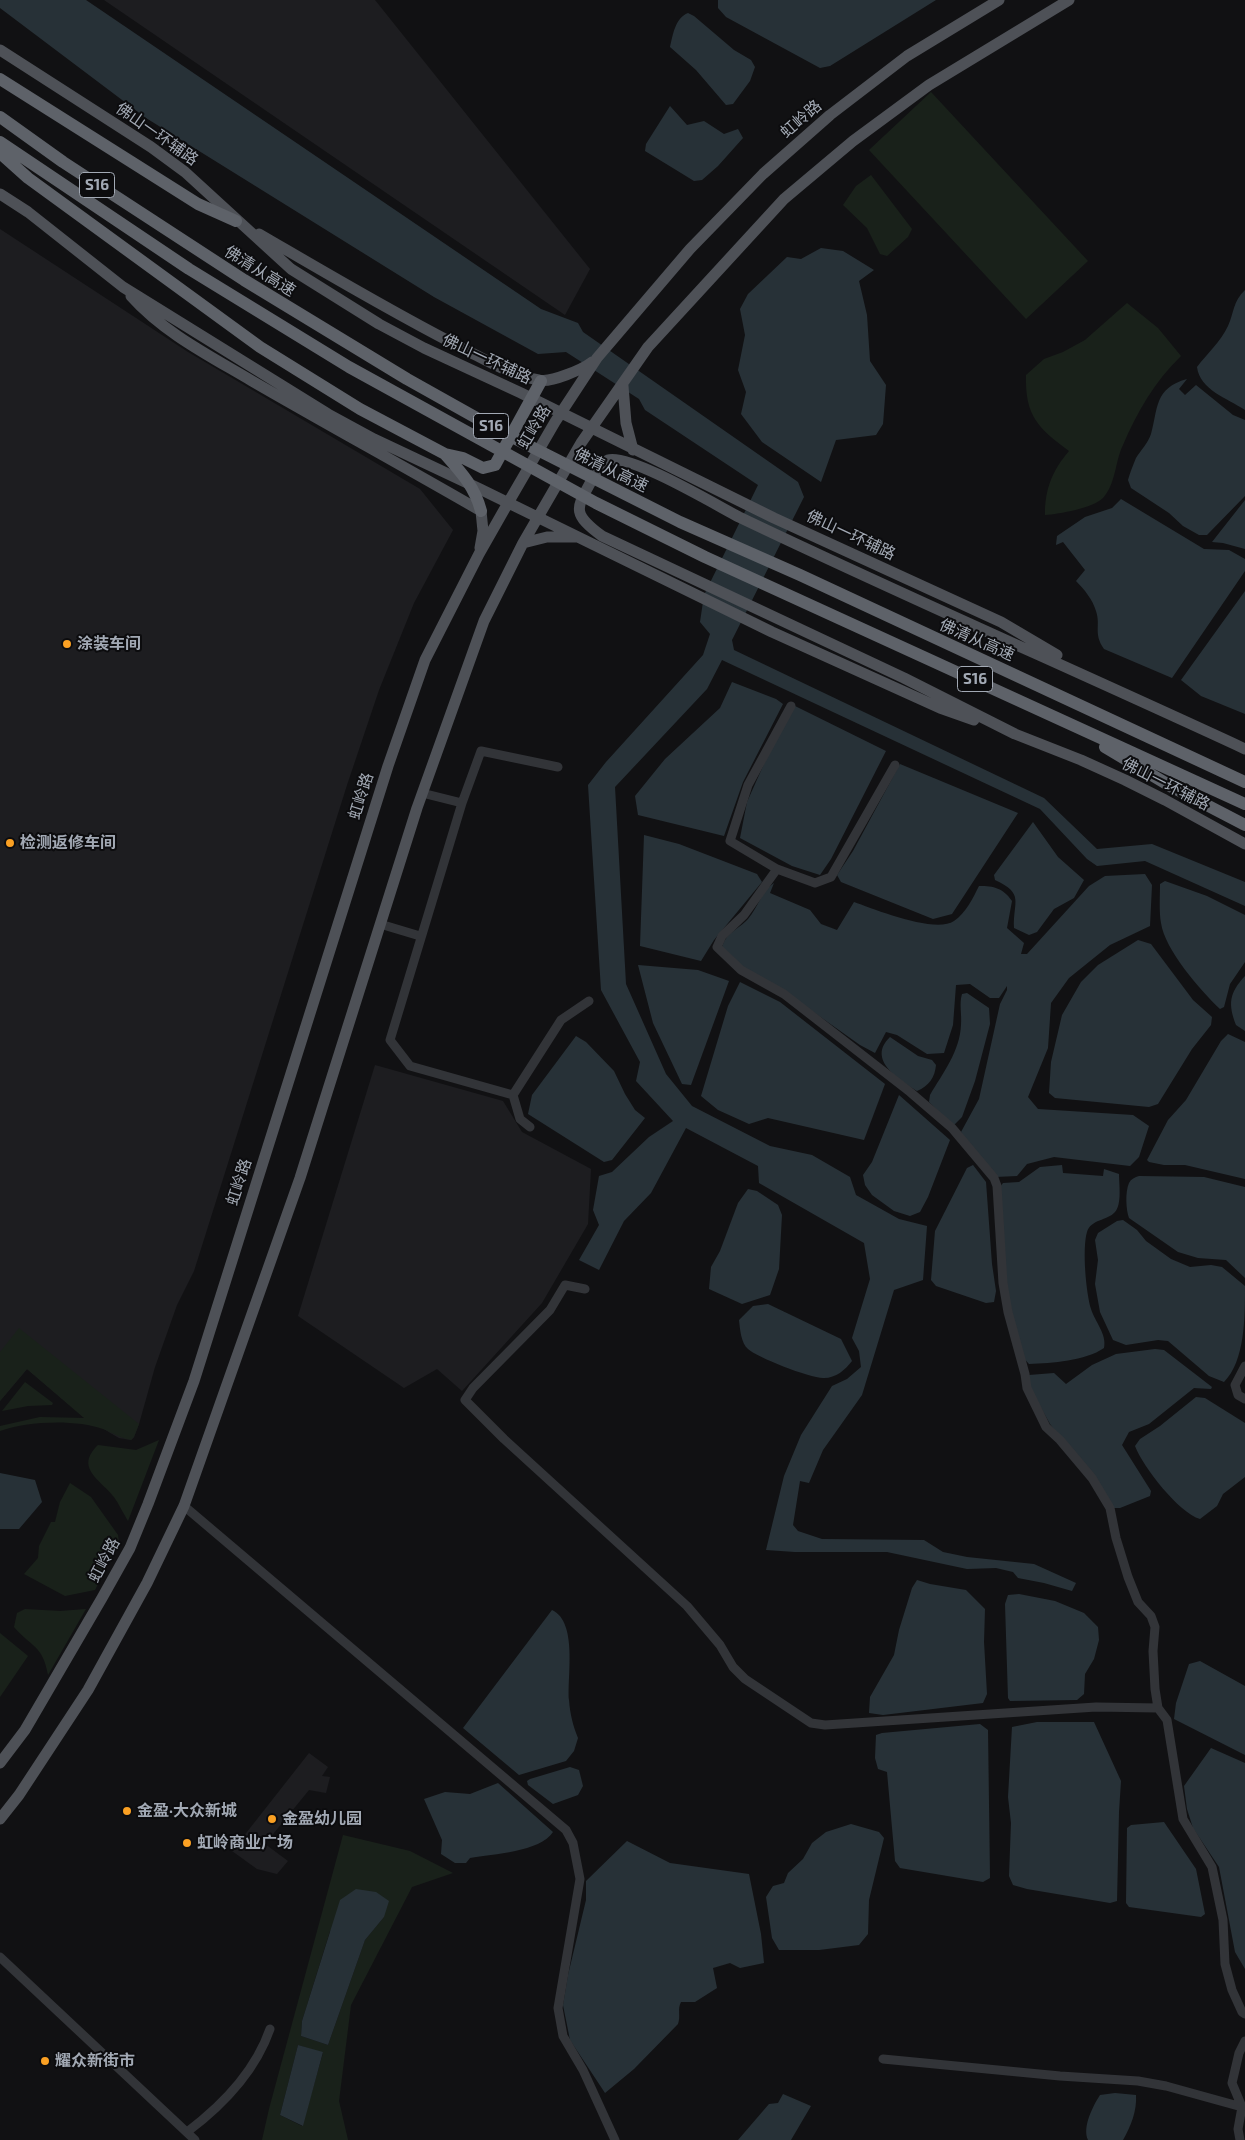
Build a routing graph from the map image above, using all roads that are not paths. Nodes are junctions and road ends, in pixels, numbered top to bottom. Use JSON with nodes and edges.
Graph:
{"nodes":[{"id":1,"x":999,"y":0,"type":"edge"},
{"id":2,"x":1069,"y":0,"type":"edge"},
{"id":3,"x":0,"y":50,"type":"edge"},
{"id":4,"x":0,"y":79,"type":"edge"},
{"id":5,"x":0,"y":117,"type":"edge"},
{"id":6,"x":0,"y":142,"type":"edge"},
{"id":7,"x":0,"y":153,"type":"edge"},
{"id":8,"x":0,"y":194,"type":"edge"},
{"id":9,"x":236,"y":220,"type":"junction"},
{"id":10,"x":123,"y":287,"type":"junction"},
{"id":11,"x":586,"y":370,"type":"junction"},
{"id":12,"x":542,"y":381,"type":"junction"},
{"id":13,"x":623,"y":386,"type":"junction"},
{"id":14,"x":445,"y":454,"type":"junction"},
{"id":15,"x":651,"y":472,"type":"junction"},
{"id":16,"x":481,"y":511,"type":"junction"},
{"id":17,"x":602,"y":536,"type":"junction"},
{"id":18,"x":522,"y":543,"type":"junction"},
{"id":19,"x":479,"y":554,"type":"junction"},
{"id":20,"x":1108,"y":685,"type":"junction"},
{"id":21,"x":791,"y":706,"type":"dead end"},
{"id":22,"x":1045,"y":712,"type":"junction"},
{"id":23,"x":1015,"y":734,"type":"junction"},
{"id":24,"x":1245,"y":749,"type":"edge"},
{"id":25,"x":894,"y":765,"type":"dead end"},
{"id":26,"x":558,"y":767,"type":"dead end"},
{"id":27,"x":1245,"y":782,"type":"edge"},
{"id":28,"x":422,"y":793,"type":"junction"},
{"id":29,"x":462,"y":803,"type":"junction"},
{"id":30,"x":1245,"y":804,"type":"edge"},
{"id":31,"x":1245,"y":825,"type":"edge"},
{"id":32,"x":1245,"y":844,"type":"edge"},
{"id":33,"x":777,"y":869,"type":"junction"},
{"id":34,"x":380,"y":924,"type":"junction"},
{"id":35,"x":420,"y":936,"type":"junction"},
{"id":36,"x":589,"y":1002,"type":"dead end"},
{"id":37,"x":513,"y":1095,"type":"junction"},
{"id":38,"x":530,"y":1127,"type":"dead end"},
{"id":39,"x":585,"y":1289,"type":"dead end"},
{"id":40,"x":1245,"y":1366,"type":"edge"},
{"id":41,"x":1245,"y":1399,"type":"edge"},
{"id":42,"x":184,"y":1506,"type":"junction"},
{"id":43,"x":1158,"y":1708,"type":"junction"},
{"id":44,"x":0,"y":1763,"type":"edge"},
{"id":45,"x":0,"y":1819,"type":"edge"},
{"id":46,"x":0,"y":1956,"type":"edge"},
{"id":47,"x":1245,"y":2014,"type":"edge"},
{"id":48,"x":270,"y":2029,"type":"dead end"},
{"id":49,"x":1245,"y":2042,"type":"edge"},
{"id":50,"x":883,"y":2059,"type":"dead end"},
{"id":51,"x":1242,"y":2107,"type":"junction"},
{"id":52,"x":187,"y":2132,"type":"junction"},
{"id":53,"x":195,"y":2140,"type":"edge"},
{"id":54,"x":615,"y":2140,"type":"edge"},
{"id":55,"x":1240,"y":2140,"type":"edge"}],
"edges":[{"from":1,"to":11,"type":"main road","name":"虹岭路"},
{"from":2,"to":13,"type":"main road"},
{"from":3,"to":9,"type":"main road","name":"佛山一环辅路"},
{"from":4,"to":9,"type":"highway"},
{"from":5,"to":27,"type":"highway","name":"佛清从高速","number":"S16"},
{"from":6,"to":22,"type":"highway","number":"S16"},
{"from":7,"to":14,"type":"highway"},
{"from":8,"to":10,"type":"main road","name":"佛山一环辅路"},
{"from":9,"to":12,"type":"main road"},
{"from":9,"to":20,"type":"main road","name":"佛山一环辅路"},
{"from":10,"to":16,"type":"main road"},
{"from":10,"to":23,"type":"main road","name":"佛山一环辅路"},
{"from":11,"to":12,"type":"main road"},
{"from":11,"to":19,"type":"main road","name":"虹岭路"},
{"from":12,"to":14,"type":"highway"},
{"from":13,"to":15,"type":"main road"},
{"from":13,"to":18,"type":"main road"},
{"from":14,"to":16,"type":"highway"},
{"from":15,"to":17,"type":"main road","name":"佛山一环辅路"},
{"from":15,"to":20,"type":"main road","name":"佛山一环辅路"},
{"from":16,"to":19,"type":"main road"},
{"from":17,"to":18,"type":"main road"},
{"from":17,"to":23,"type":"main road","name":"佛山一环辅路"},
{"from":18,"to":28,"type":"main road"},
{"from":19,"to":44,"type":"main road","name":"虹岭路"},
{"from":20,"to":24,"type":"main road"},
{"from":21,"to":33,"type":"street"},
{"from":22,"to":30,"type":"highway","number":"S16"},
{"from":22,"to":31,"type":"highway"},
{"from":23,"to":32,"type":"main road","name":"佛山一环辅路"},
{"from":25,"to":33,"type":"street"},
{"from":26,"to":29,"type":"street"},
{"from":28,"to":29,"type":"street"},
{"from":28,"to":34,"type":"main road"},
{"from":29,"to":35,"type":"street"},
{"from":33,"to":43,"type":"street"},
{"from":34,"to":35,"type":"street"},
{"from":34,"to":42,"type":"main road"},
{"from":35,"to":37,"type":"street"},
{"from":36,"to":37,"type":"street"},
{"from":37,"to":38,"type":"street"},
{"from":39,"to":43,"type":"street"},
{"from":40,"to":41,"type":"street"},
{"from":42,"to":45,"type":"main road"},
{"from":42,"to":54,"type":"street"},
{"from":43,"to":47,"type":"street"},
{"from":46,"to":52,"type":"street"},
{"from":48,"to":52,"type":"street"},
{"from":49,"to":51,"type":"street"},
{"from":50,"to":51,"type":"street"},
{"from":51,"to":55,"type":"street"},
{"from":52,"to":53,"type":"street"}]}
